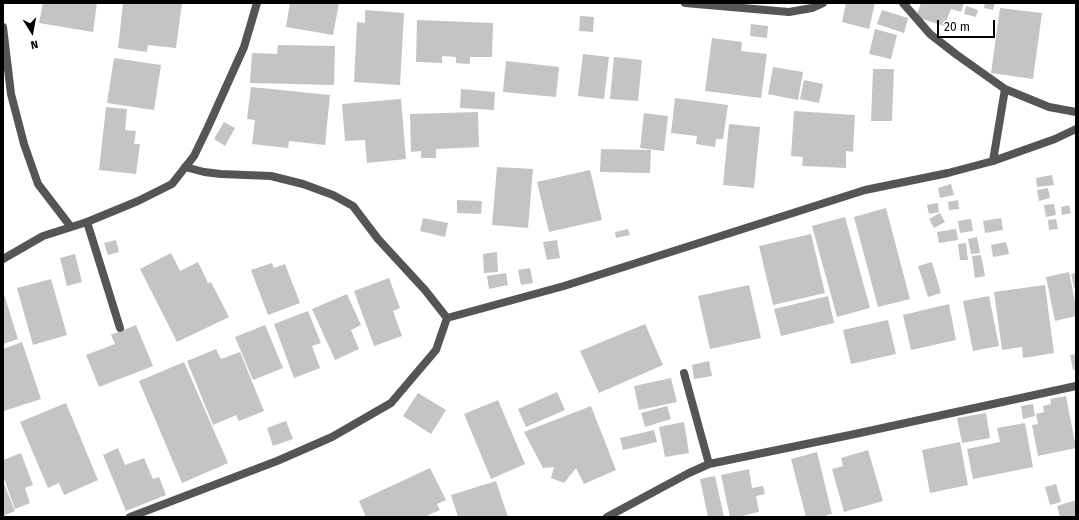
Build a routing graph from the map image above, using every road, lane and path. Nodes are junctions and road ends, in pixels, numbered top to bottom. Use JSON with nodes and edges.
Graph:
{"nodes":[{"id":1,"x":257,"y":3,"type":"edge"},
{"id":2,"x":686,"y":3,"type":"edge"},
{"id":3,"x":823,"y":3,"type":"edge"},
{"id":4,"x":903,"y":3,"type":"edge"},
{"id":5,"x":3,"y":28,"type":"edge"},
{"id":6,"x":1005,"y":89,"type":"junction"},
{"id":7,"x":1076,"y":112,"type":"edge"},
{"id":8,"x":1076,"y":129,"type":"edge"},
{"id":9,"x":993,"y":161,"type":"junction"},
{"id":10,"x":185,"y":167,"type":"junction"},
{"id":11,"x":87,"y":222,"type":"junction"},
{"id":12,"x":71,"y":227,"type":"junction"},
{"id":13,"x":3,"y":259,"type":"edge"},
{"id":14,"x":448,"y":318,"type":"junction"},
{"id":15,"x":120,"y":328,"type":"dead end"},
{"id":16,"x":684,"y":373,"type":"dead end"},
{"id":17,"x":1076,"y":386,"type":"edge"},
{"id":18,"x":709,"y":464,"type":"junction"},
{"id":19,"x":130,"y":517,"type":"edge"},
{"id":20,"x":607,"y":517,"type":"edge"}],
"edges":[{"from":1,"to":10,"type":"street"},
{"from":2,"to":3,"type":"street"},
{"from":4,"to":6,"type":"street"},
{"from":5,"to":12,"type":"street"},
{"from":6,"to":7,"type":"street"},
{"from":6,"to":9,"type":"street"},
{"from":8,"to":9,"type":"street"},
{"from":9,"to":14,"type":"street"},
{"from":10,"to":11,"type":"street"},
{"from":10,"to":14,"type":"street"},
{"from":11,"to":12,"type":"street"},
{"from":11,"to":15,"type":"street"},
{"from":12,"to":13,"type":"street"},
{"from":14,"to":19,"type":"street"},
{"from":16,"to":18,"type":"street"},
{"from":17,"to":18,"type":"street"},
{"from":18,"to":20,"type":"street"}]}
